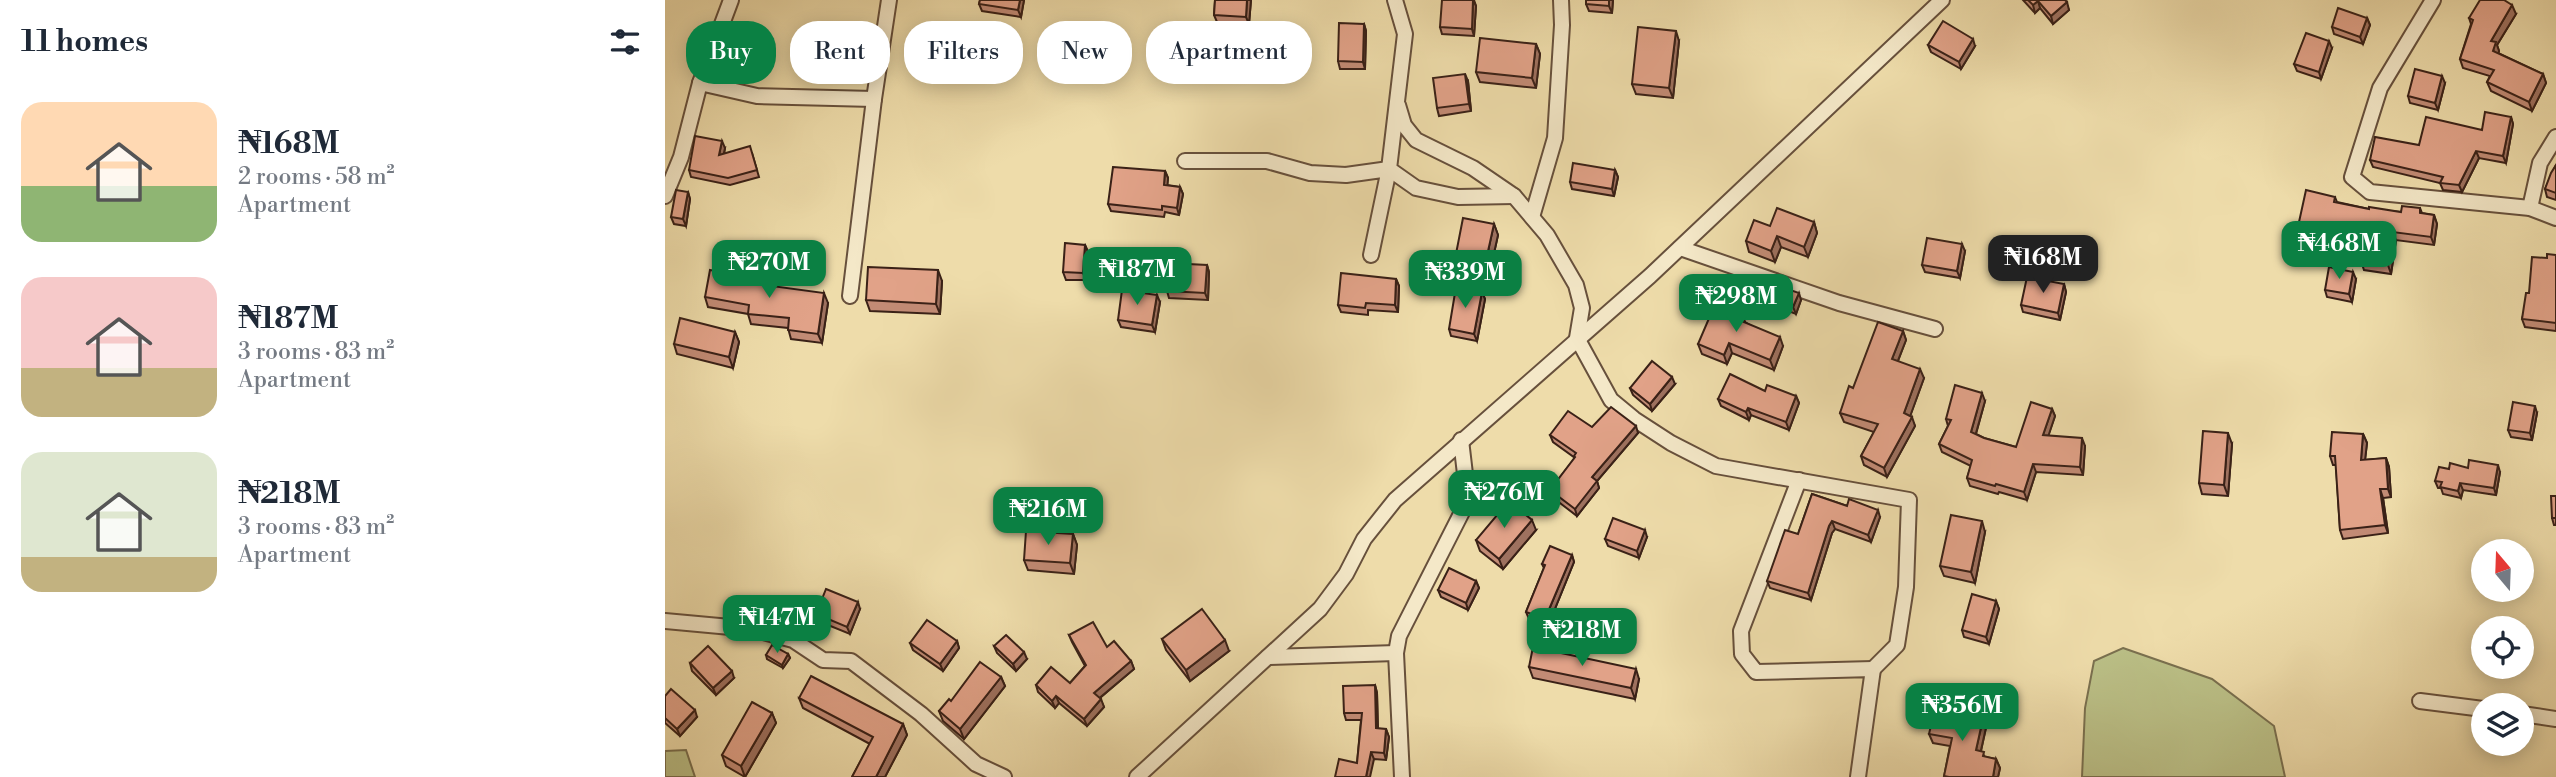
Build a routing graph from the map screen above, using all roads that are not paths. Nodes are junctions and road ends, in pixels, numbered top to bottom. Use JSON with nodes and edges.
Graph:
{"nodes":[{"id":1,"x":731,"y":0,"type":"edge"},
{"id":2,"x":889,"y":0,"type":"edge"},
{"id":3,"x":1395,"y":0,"type":"edge"},
{"id":4,"x":1561,"y":0,"type":"edge"},
{"id":5,"x":1941,"y":0,"type":"edge"},
{"id":6,"x":2433,"y":0,"type":"edge"},
{"id":7,"x":723,"y":21,"type":"edge"},
{"id":8,"x":700,"y":84,"type":"edge"},
{"id":9,"x":704,"y":84,"type":"edge"},
{"id":10,"x":874,"y":99,"type":"junction"},
{"id":11,"x":1398,"y":105,"type":"junction"},
{"id":12,"x":2556,"y":137,"type":"edge"},
{"id":13,"x":1185,"y":161,"type":"dead end"},
{"id":14,"x":1389,"y":169,"type":"junction"},
{"id":15,"x":665,"y":196,"type":"edge"},
{"id":16,"x":1514,"y":196,"type":"junction"},
{"id":17,"x":2530,"y":208,"type":"junction"},
{"id":18,"x":1532,"y":217,"type":"junction"},
{"id":19,"x":2556,"y":218,"type":"edge"},
{"id":20,"x":1680,"y":248,"type":"junction"},
{"id":21,"x":1371,"y":255,"type":"dead end"},
{"id":22,"x":850,"y":296,"type":"dead end"},
{"id":23,"x":1935,"y":329,"type":"dead end"},
{"id":24,"x":1577,"y":338,"type":"junction"},
{"id":25,"x":1461,"y":440,"type":"junction"},
{"id":26,"x":1799,"y":480,"type":"junction"},
{"id":27,"x":665,"y":621,"type":"edge"},
{"id":28,"x":1396,"y":653,"type":"junction"},
{"id":29,"x":1268,"y":657,"type":"junction"},
{"id":30,"x":1873,"y":669,"type":"junction"},
{"id":31,"x":2420,"y":701,"type":"dead end"},
{"id":32,"x":2471,"y":707,"type":"edge"},
{"id":33,"x":2534,"y":716,"type":"edge"},
{"id":34,"x":2556,"y":719,"type":"edge"},
{"id":35,"x":1004,"y":777,"type":"edge"},
{"id":36,"x":1136,"y":777,"type":"edge"},
{"id":37,"x":1402,"y":777,"type":"edge"},
{"id":38,"x":1858,"y":777,"type":"edge"}],
"edges":[{"from":1,"to":7,"type":"street"},
{"from":2,"to":10,"type":"street"},
{"from":3,"to":11,"type":"street"},
{"from":4,"to":18,"type":"street"},
{"from":5,"to":20,"type":"street"},
{"from":6,"to":17,"type":"street"},
{"from":8,"to":15,"type":"street"},
{"from":9,"to":10,"type":"street"},
{"from":10,"to":22,"type":"street"},
{"from":11,"to":14,"type":"street"},
{"from":11,"to":16,"type":"street"},
{"from":12,"to":17,"type":"street"},
{"from":13,"to":14,"type":"street"},
{"from":14,"to":16,"type":"street"},
{"from":14,"to":21,"type":"street"},
{"from":16,"to":18,"type":"street"},
{"from":17,"to":19,"type":"street"},
{"from":18,"to":24,"type":"street"},
{"from":20,"to":23,"type":"street"},
{"from":20,"to":24,"type":"street"},
{"from":24,"to":25,"type":"street"},
{"from":24,"to":26,"type":"street"},
{"from":25,"to":28,"type":"street"},
{"from":25,"to":29,"type":"street"},
{"from":26,"to":30,"type":"street"},
{"from":26,"to":30,"type":"street"},
{"from":27,"to":35,"type":"street"},
{"from":28,"to":29,"type":"street"},
{"from":28,"to":37,"type":"street"},
{"from":29,"to":36,"type":"street"},
{"from":30,"to":38,"type":"street"},
{"from":31,"to":32,"type":"street"},
{"from":33,"to":34,"type":"street"}]}
